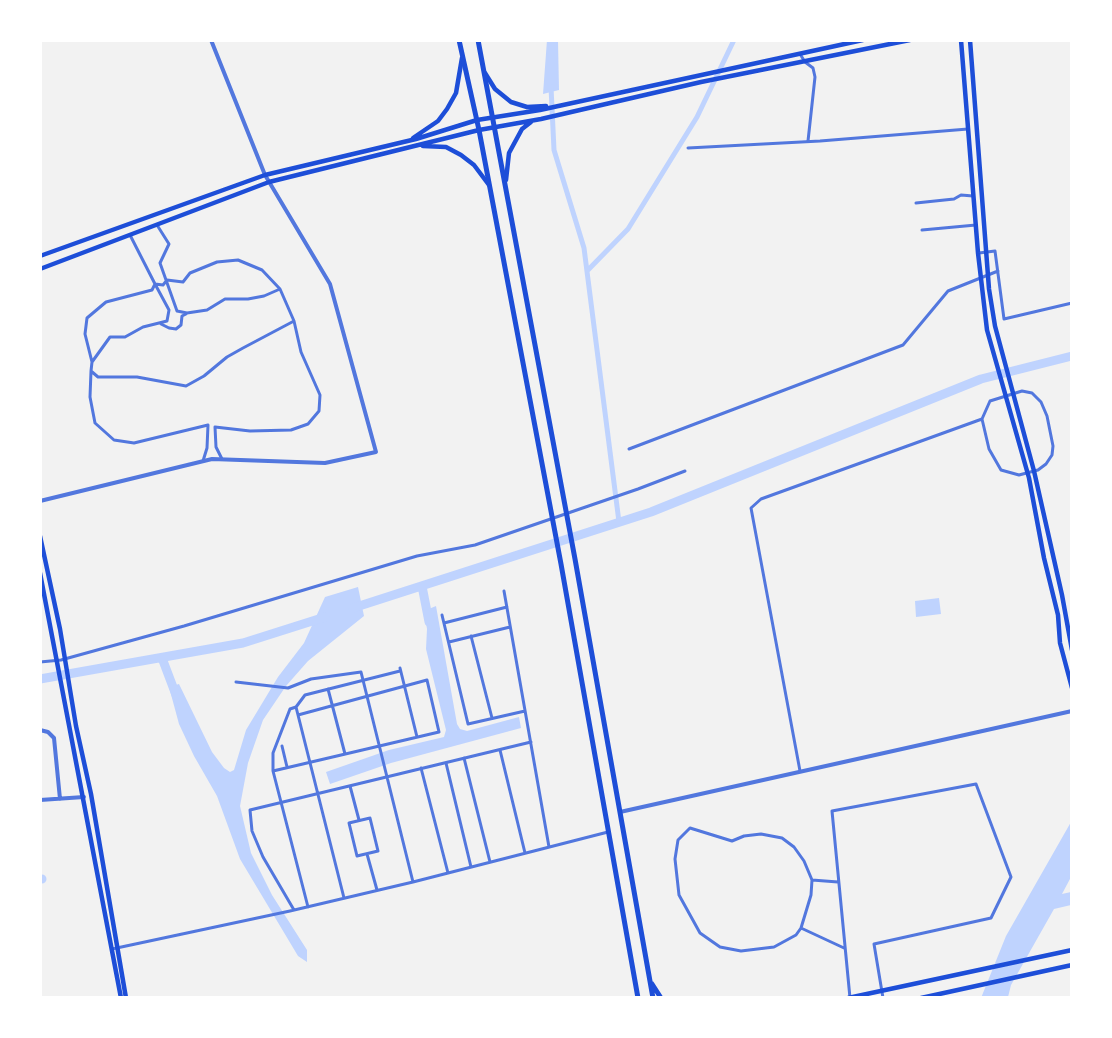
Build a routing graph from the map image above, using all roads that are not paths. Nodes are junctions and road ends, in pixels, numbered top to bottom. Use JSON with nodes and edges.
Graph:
{"nodes":[{"id":1,"x":211,"y":40,"type":"edge"},
{"id":2,"x":459,"y":40,"type":"edge"},
{"id":3,"x":478,"y":40,"type":"edge"},
{"id":4,"x":863,"y":40,"type":"edge"},
{"id":5,"x":910,"y":40,"type":"edge"},
{"id":6,"x":961,"y":40,"type":"edge"},
{"id":7,"x":970,"y":40,"type":"edge"},
{"id":8,"x":800,"y":54,"type":"junction"},
{"id":9,"x":462,"y":55,"type":"junction"},
{"id":10,"x":805,"y":62,"type":"junction"},
{"id":11,"x":484,"y":70,"type":"junction"},
{"id":12,"x":540,"y":108,"type":"junction"},
{"id":13,"x":493,"y":117,"type":"junction"},
{"id":14,"x":477,"y":120,"type":"junction"},
{"id":15,"x":533,"y":120,"type":"junction"},
{"id":16,"x":494,"y":128,"type":"junction"},
{"id":17,"x":968,"y":129,"type":"junction"},
{"id":18,"x":479,"y":130,"type":"junction"},
{"id":19,"x":407,"y":141,"type":"junction"},
{"id":20,"x":808,"y":141,"type":"junction"},
{"id":21,"x":411,"y":147,"type":"junction"},
{"id":22,"x":688,"y":148,"type":"dead end"},
{"id":23,"x":265,"y":175,"type":"junction"},
{"id":24,"x":269,"y":182,"type":"junction"},
{"id":25,"x":490,"y":186,"type":"junction"},
{"id":26,"x":505,"y":186,"type":"junction"},
{"id":27,"x":974,"y":196,"type":"junction"},
{"id":28,"x":916,"y":203,"type":"dead end"},
{"id":29,"x":157,"y":225,"type":"junction"},
{"id":30,"x":976,"y":225,"type":"junction"},
{"id":31,"x":922,"y":230,"type":"dead end"},
{"id":32,"x":130,"y":235,"type":"junction"},
{"id":33,"x":985,"y":252,"type":"junction"},
{"id":34,"x":978,"y":253,"type":"junction"},
{"id":35,"x":40,"y":256,"type":"edge"},
{"id":36,"x":983,"y":260,"type":"junction"},
{"id":37,"x":40,"y":269,"type":"edge"},
{"id":38,"x":998,"y":271,"type":"junction"},
{"id":39,"x":167,"y":280,"type":"junction"},
{"id":40,"x":155,"y":284,"type":"junction"},
{"id":41,"x":280,"y":290,"type":"junction"},
{"id":42,"x":1071,"y":303,"type":"edge"},
{"id":43,"x":188,"y":313,"type":"junction"},
{"id":44,"x":294,"y":321,"type":"junction"},
{"id":45,"x":160,"y":324,"type":"junction"},
{"id":46,"x":92,"y":362,"type":"junction"},
{"id":47,"x":91,"y":371,"type":"junction"},
{"id":48,"x":982,"y":419,"type":"junction"},
{"id":49,"x":629,"y":449,"type":"dead end"},
{"id":50,"x":222,"y":459,"type":"junction"},
{"id":51,"x":203,"y":461,"type":"junction"},
{"id":52,"x":686,"y":471,"type":"dead end"},
{"id":53,"x":1034,"y":471,"type":"junction"},
{"id":54,"x":1028,"y":474,"type":"junction"},
{"id":55,"x":40,"y":501,"type":"edge"},
{"id":56,"x":40,"y":536,"type":"edge"},
{"id":57,"x":40,"y":573,"type":"edge"},
{"id":58,"x":504,"y":591,"type":"dead end"},
{"id":59,"x":507,"y":607,"type":"junction"},
{"id":60,"x":442,"y":615,"type":"dead end"},
{"id":61,"x":444,"y":623,"type":"junction"},
{"id":62,"x":510,"y":627,"type":"junction"},
{"id":63,"x":471,"y":637,"type":"junction"},
{"id":64,"x":449,"y":642,"type":"junction"},
{"id":65,"x":1071,"y":650,"type":"edge"},
{"id":66,"x":40,"y":662,"type":"edge"},
{"id":67,"x":363,"y":680,"type":"junction"},
{"id":68,"x":236,"y":682,"type":"dead end"},
{"id":69,"x":404,"y":687,"type":"junction"},
{"id":70,"x":328,"y":688,"type":"junction"},
{"id":71,"x":1071,"y":688,"type":"edge"},
{"id":72,"x":367,"y":697,"type":"junction"},
{"id":73,"x":332,"y":706,"type":"junction"},
{"id":74,"x":296,"y":707,"type":"junction"},
{"id":75,"x":525,"y":711,"type":"junction"},
{"id":76,"x":1071,"y":711,"type":"edge"},
{"id":77,"x":298,"y":715,"type":"junction"},
{"id":78,"x":492,"y":718,"type":"junction"},
{"id":79,"x":73,"y":725,"type":"junction"},
{"id":80,"x":40,"y":730,"type":"edge"},
{"id":81,"x":417,"y":737,"type":"junction"},
{"id":82,"x":531,"y":742,"type":"junction"},
{"id":83,"x":282,"y":746,"type":"dead end"},
{"id":84,"x":379,"y":746,"type":"junction"},
{"id":85,"x":500,"y":750,"type":"junction"},
{"id":86,"x":345,"y":754,"type":"junction"},
{"id":87,"x":464,"y":758,"type":"junction"},
{"id":88,"x":310,"y":762,"type":"junction"},
{"id":89,"x":446,"y":763,"type":"junction"},
{"id":90,"x":287,"y":768,"type":"junction"},
{"id":91,"x":421,"y":768,"type":"junction"},
{"id":92,"x":273,"y":771,"type":"junction"},
{"id":93,"x":800,"y":771,"type":"junction"},
{"id":94,"x":387,"y":777,"type":"junction"},
{"id":95,"x":350,"y":786,"type":"junction"},
{"id":96,"x":318,"y":794,"type":"junction"},
{"id":97,"x":84,"y":797,"type":"junction"},
{"id":98,"x":60,"y":799,"type":"junction"},
{"id":99,"x":40,"y":800,"type":"edge"},
{"id":100,"x":281,"y":802,"type":"junction"},
{"id":101,"x":620,"y":812,"type":"junction"},
{"id":102,"x":359,"y":820,"type":"junction"},
{"id":103,"x":608,"y":832,"type":"junction"},
{"id":104,"x":549,"y":847,"type":"junction"},
{"id":105,"x":525,"y":853,"type":"junction"},
{"id":106,"x":367,"y":854,"type":"junction"},
{"id":107,"x":490,"y":862,"type":"junction"},
{"id":108,"x":471,"y":867,"type":"junction"},
{"id":109,"x":448,"y":873,"type":"junction"},
{"id":110,"x":812,"y":880,"type":"junction"},
{"id":111,"x":413,"y":882,"type":"junction"},
{"id":112,"x":838,"y":882,"type":"junction"},
{"id":113,"x":377,"y":890,"type":"junction"},
{"id":114,"x":344,"y":898,"type":"junction"},
{"id":115,"x":308,"y":906,"type":"junction"},
{"id":116,"x":292,"y":910,"type":"junction"},
{"id":117,"x":801,"y":928,"type":"junction"},
{"id":118,"x":115,"y":948,"type":"junction"},
{"id":119,"x":845,"y":949,"type":"junction"},
{"id":120,"x":1071,"y":950,"type":"edge"},
{"id":121,"x":1071,"y":965,"type":"edge"},
{"id":122,"x":650,"y":983,"type":"junction"},
{"id":123,"x":637,"y":985,"type":"junction"},
{"id":124,"x":882,"y":990,"type":"junction"},
{"id":125,"x":849,"y":997,"type":"edge"},
{"id":126,"x":121,"y":998,"type":"edge"},
{"id":127,"x":126,"y":998,"type":"edge"},
{"id":128,"x":634,"y":998,"type":"edge"},
{"id":129,"x":638,"y":998,"type":"edge"},
{"id":130,"x":653,"y":998,"type":"edge"},
{"id":131,"x":662,"y":998,"type":"edge"},
{"id":132,"x":883,"y":998,"type":"edge"},
{"id":133,"x":921,"y":998,"type":"edge"}],
"edges":[{"from":1,"to":23,"type":"street"},
{"from":2,"to":9,"type":"highway"},
{"from":3,"to":11,"type":"highway"},
{"from":4,"to":8,"type":"main road"},
{"from":5,"to":10,"type":"main road"},
{"from":6,"to":17,"type":"main road"},
{"from":7,"to":33,"type":"main road"},
{"from":8,"to":10,"type":"street"},
{"from":8,"to":12,"type":"main road"},
{"from":9,"to":14,"type":"highway"},
{"from":9,"to":19,"type":"main road"},
{"from":10,"to":15,"type":"main road"},
{"from":10,"to":20,"type":"street"},
{"from":11,"to":12,"type":"main road"},
{"from":11,"to":13,"type":"highway"},
{"from":12,"to":13,"type":"main road"},
{"from":13,"to":14,"type":"main road"},
{"from":13,"to":16,"type":"highway"},
{"from":14,"to":18,"type":"highway"},
{"from":14,"to":19,"type":"main road"},
{"from":15,"to":16,"type":"main road"},
{"from":15,"to":26,"type":"main road"},
{"from":16,"to":18,"type":"main road"},
{"from":16,"to":26,"type":"highway"},
{"from":17,"to":20,"type":"street"},
{"from":17,"to":27,"type":"main road"},
{"from":18,"to":21,"type":"main road"},
{"from":18,"to":25,"type":"highway"},
{"from":19,"to":23,"type":"main road"},
{"from":20,"to":22,"type":"street"},
{"from":21,"to":24,"type":"main road"},
{"from":21,"to":25,"type":"main road"},
{"from":23,"to":24,"type":"street"},
{"from":23,"to":35,"type":"main road"},
{"from":24,"to":29,"type":"main road"},
{"from":24,"to":50,"type":"street"},
{"from":25,"to":103,"type":"highway"},
{"from":26,"to":101,"type":"highway"},
{"from":27,"to":28,"type":"street"},
{"from":27,"to":30,"type":"main road"},
{"from":29,"to":32,"type":"main road"},
{"from":29,"to":39,"type":"street"},
{"from":30,"to":31,"type":"street"},
{"from":30,"to":34,"type":"main road"},
{"from":32,"to":37,"type":"main road"},
{"from":32,"to":40,"type":"street"},
{"from":33,"to":34,"type":"street"},
{"from":33,"to":36,"type":"main road"},
{"from":33,"to":38,"type":"street"},
{"from":34,"to":36,"type":"main road"},
{"from":36,"to":53,"type":"main road"},
{"from":36,"to":54,"type":"main road"},
{"from":38,"to":42,"type":"street"},
{"from":38,"to":49,"type":"street"},
{"from":39,"to":40,"type":"street"},
{"from":39,"to":41,"type":"street"},
{"from":39,"to":43,"type":"street"},
{"from":40,"to":45,"type":"street"},
{"from":40,"to":46,"type":"street"},
{"from":41,"to":43,"type":"street"},
{"from":41,"to":44,"type":"street"},
{"from":43,"to":45,"type":"street"},
{"from":44,"to":47,"type":"street"},
{"from":44,"to":50,"type":"street"},
{"from":45,"to":46,"type":"street"},
{"from":46,"to":47,"type":"street"},
{"from":47,"to":51,"type":"street"},
{"from":48,"to":53,"type":"street"},
{"from":48,"to":54,"type":"street"},
{"from":48,"to":93,"type":"street"},
{"from":50,"to":51,"type":"street"},
{"from":51,"to":55,"type":"street"},
{"from":52,"to":66,"type":"street"},
{"from":53,"to":54,"type":"street"},
{"from":53,"to":65,"type":"main road"},
{"from":54,"to":71,"type":"main road"},
{"from":56,"to":79,"type":"main road"},
{"from":57,"to":79,"type":"main road"},
{"from":58,"to":59,"type":"street"},
{"from":59,"to":61,"type":"street"},
{"from":59,"to":62,"type":"street"},
{"from":60,"to":61,"type":"street"},
{"from":61,"to":64,"type":"street"},
{"from":62,"to":63,"type":"street"},
{"from":62,"to":75,"type":"street"},
{"from":63,"to":64,"type":"street"},
{"from":63,"to":78,"type":"street"},
{"from":64,"to":78,"type":"street"},
{"from":67,"to":68,"type":"street"},
{"from":67,"to":69,"type":"street"},
{"from":67,"to":70,"type":"street"},
{"from":67,"to":72,"type":"street"},
{"from":69,"to":72,"type":"street"},
{"from":69,"to":81,"type":"street"},
{"from":69,"to":81,"type":"street"},
{"from":70,"to":73,"type":"street"},
{"from":70,"to":74,"type":"street"},
{"from":72,"to":73,"type":"street"},
{"from":72,"to":84,"type":"street"},
{"from":73,"to":77,"type":"street"},
{"from":73,"to":86,"type":"street"},
{"from":74,"to":77,"type":"street"},
{"from":74,"to":92,"type":"street"},
{"from":75,"to":78,"type":"street"},
{"from":75,"to":82,"type":"street"},
{"from":76,"to":93,"type":"street"},
{"from":77,"to":88,"type":"street"},
{"from":79,"to":97,"type":"main road"},
{"from":79,"to":118,"type":"main road"},
{"from":80,"to":98,"type":"street"},
{"from":81,"to":84,"type":"street"},
{"from":82,"to":85,"type":"street"},
{"from":82,"to":104,"type":"street"},
{"from":83,"to":90,"type":"street"},
{"from":84,"to":86,"type":"street"},
{"from":84,"to":94,"type":"street"},
{"from":85,"to":87,"type":"street"},
{"from":85,"to":105,"type":"street"},
{"from":86,"to":88,"type":"street"},
{"from":87,"to":89,"type":"street"},
{"from":87,"to":107,"type":"street"},
{"from":88,"to":90,"type":"street"},
{"from":88,"to":96,"type":"street"},
{"from":89,"to":91,"type":"street"},
{"from":89,"to":108,"type":"street"},
{"from":90,"to":92,"type":"street"},
{"from":91,"to":94,"type":"street"},
{"from":91,"to":109,"type":"street"},
{"from":92,"to":100,"type":"street"},
{"from":93,"to":101,"type":"street"},
{"from":94,"to":95,"type":"street"},
{"from":94,"to":111,"type":"street"},
{"from":95,"to":96,"type":"street"},
{"from":95,"to":102,"type":"street"},
{"from":96,"to":100,"type":"street"},
{"from":96,"to":114,"type":"street"},
{"from":97,"to":98,"type":"street"},
{"from":97,"to":118,"type":"main road"},
{"from":98,"to":99,"type":"street"},
{"from":100,"to":115,"type":"street"},
{"from":100,"to":116,"type":"street"},
{"from":101,"to":122,"type":"highway"},
{"from":102,"to":106,"type":"street"},
{"from":102,"to":106,"type":"street"},
{"from":103,"to":104,"type":"street"},
{"from":103,"to":123,"type":"highway"},
{"from":104,"to":105,"type":"street"},
{"from":105,"to":107,"type":"street"},
{"from":106,"to":113,"type":"street"},
{"from":107,"to":108,"type":"street"},
{"from":108,"to":109,"type":"street"},
{"from":109,"to":111,"type":"street"},
{"from":110,"to":112,"type":"street"},
{"from":110,"to":117,"type":"street"},
{"from":110,"to":117,"type":"street"},
{"from":111,"to":113,"type":"street"},
{"from":112,"to":119,"type":"street"},
{"from":112,"to":124,"type":"street"},
{"from":113,"to":114,"type":"street"},
{"from":114,"to":115,"type":"street"},
{"from":115,"to":116,"type":"street"},
{"from":116,"to":118,"type":"street"},
{"from":117,"to":119,"type":"street"},
{"from":118,"to":126,"type":"main road"},
{"from":118,"to":127,"type":"main road"},
{"from":119,"to":125,"type":"street"},
{"from":120,"to":124,"type":"main road"},
{"from":121,"to":133,"type":"main road"},
{"from":122,"to":130,"type":"highway"},
{"from":122,"to":131,"type":"highway"},
{"from":123,"to":128,"type":"highway"},
{"from":123,"to":129,"type":"highway"},
{"from":124,"to":125,"type":"main road"},
{"from":124,"to":132,"type":"street"}]}
